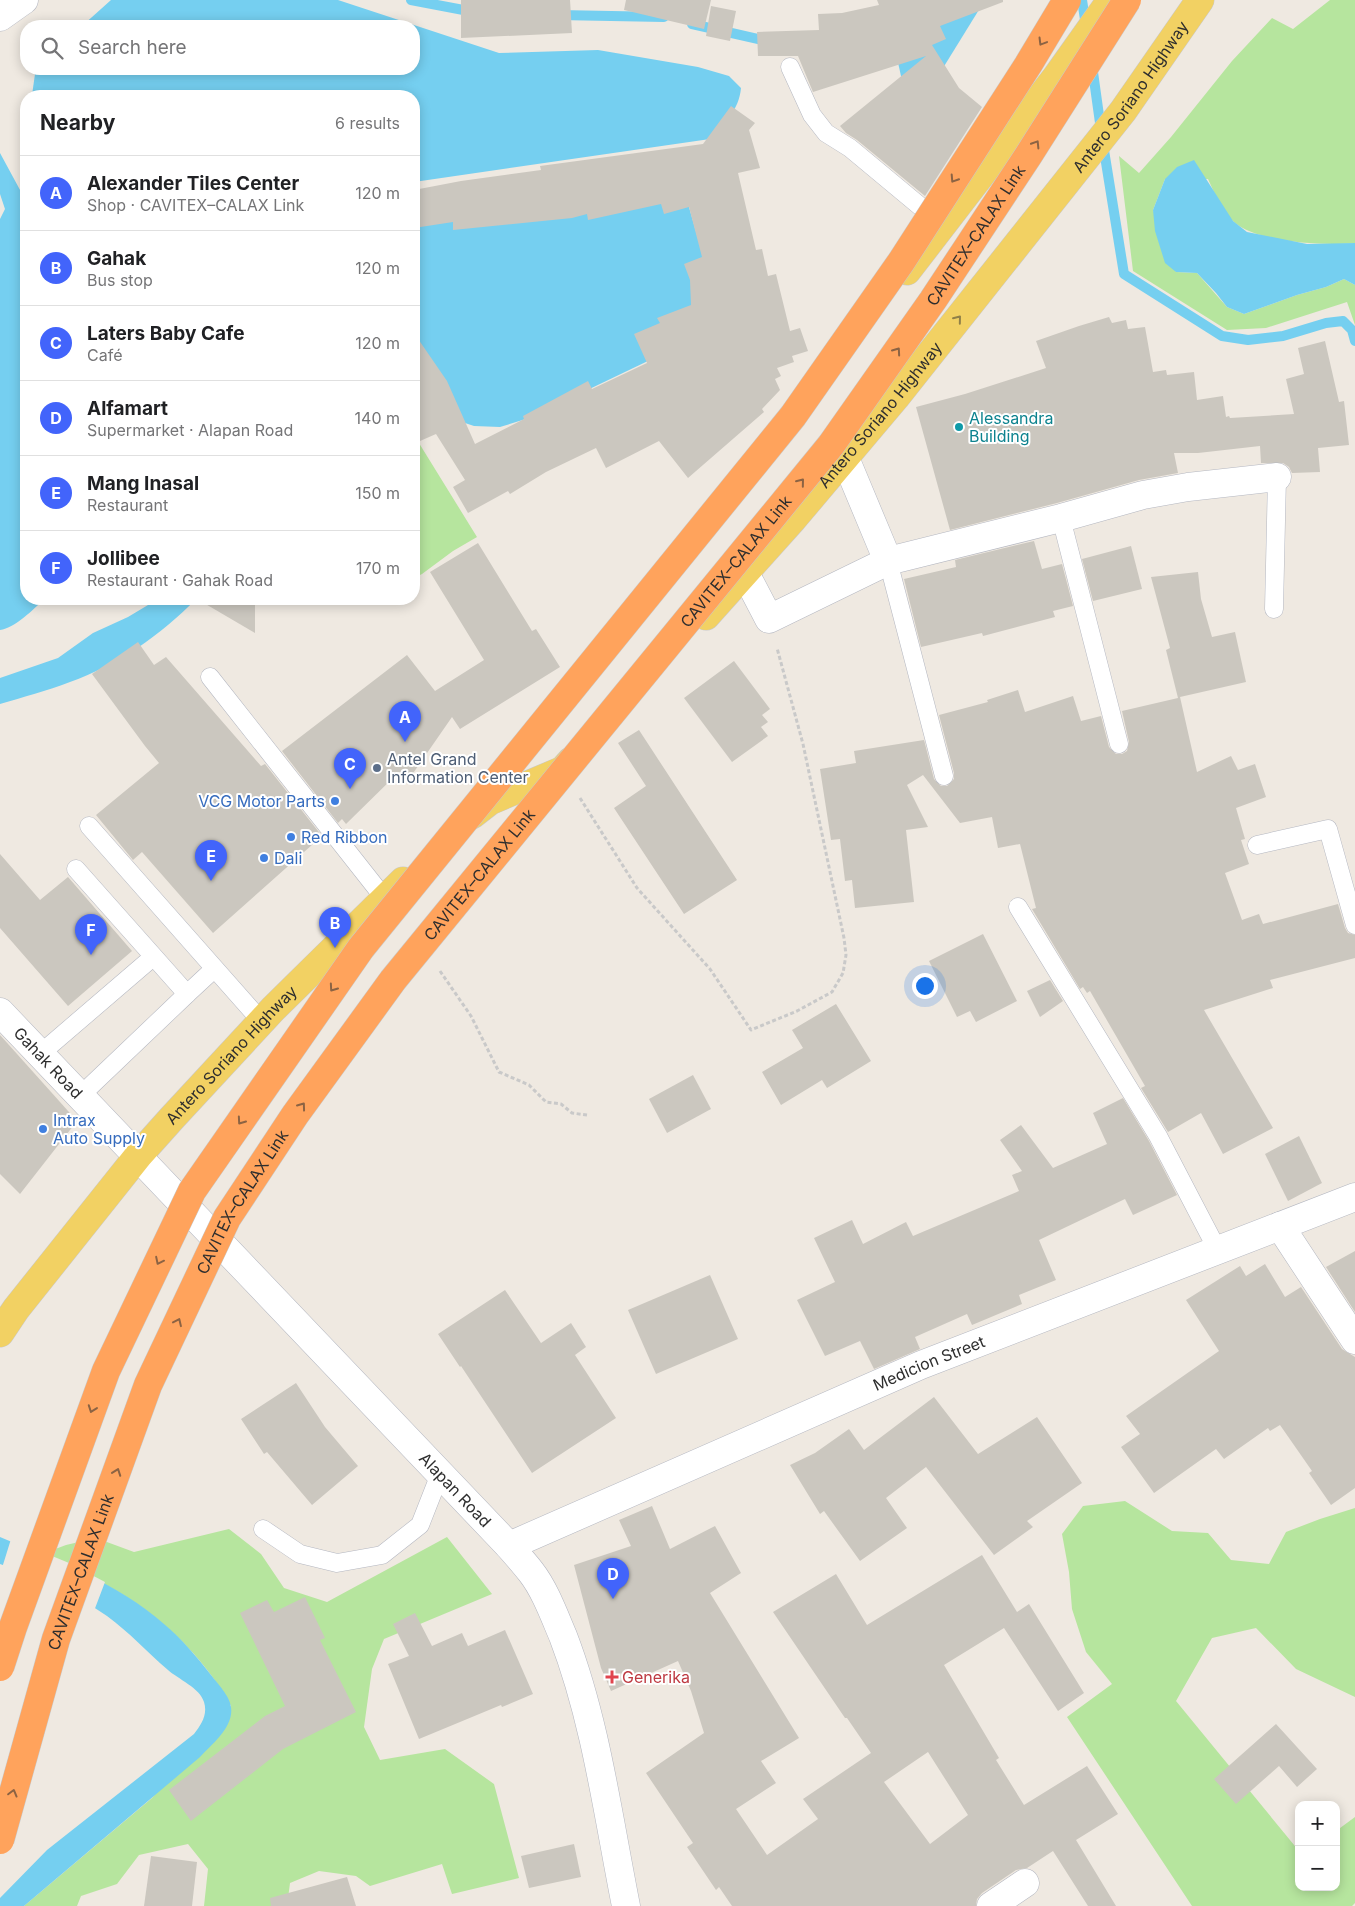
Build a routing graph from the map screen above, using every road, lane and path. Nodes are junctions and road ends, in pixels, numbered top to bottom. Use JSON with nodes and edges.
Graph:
{"nodes":[{"id":1,"x":24,"y":0,"type":"edge"},
{"id":2,"x":1067,"y":0,"type":"edge"},
{"id":3,"x":1200,"y":0,"type":"edge"},
{"id":4,"x":1113,"y":4,"type":"edge"},
{"id":5,"x":0,"y":17,"type":"edge"},
{"id":6,"x":790,"y":67,"type":"dead end"},
{"id":7,"x":943,"y":226,"type":"junction"},
{"id":8,"x":845,"y":458,"type":"junction"},
{"id":9,"x":1277,"y":477,"type":"joint"},
{"id":10,"x":1061,"y":518,"type":"junction"},
{"id":11,"x":888,"y":561,"type":"junction"},
{"id":12,"x":745,"y":573,"type":"junction"},
{"id":13,"x":1274,"y":609,"type":"dead end"},
{"id":14,"x":769,"y":619,"type":"junction"},
{"id":15,"x":210,"y":676,"type":"dead end"},
{"id":16,"x":1119,"y":744,"type":"dead end"},
{"id":17,"x":563,"y":770,"type":"junction"},
{"id":18,"x":944,"y":776,"type":"dead end"},
{"id":19,"x":490,"y":800,"type":"junction"},
{"id":20,"x":89,"y":826,"type":"dead end"},
{"id":21,"x":1257,"y":845,"type":"dead end"},
{"id":22,"x":76,"y":869,"type":"dead end"},
{"id":23,"x":385,"y":899,"type":"junction"},
{"id":24,"x":1018,"y":907,"type":"dead end"},
{"id":25,"x":1355,"y":925,"type":"edge"},
{"id":26,"x":154,"y":957,"type":"junction"},
{"id":27,"x":438,"y":967,"type":"dead end"},
{"id":28,"x":214,"y":969,"type":"junction"},
{"id":29,"x":187,"y":994,"type":"junction"},
{"id":30,"x":0,"y":1012,"type":"edge"},
{"id":31,"x":262,"y":1022,"type":"junction"},
{"id":32,"x":40,"y":1054,"type":"junction"},
{"id":33,"x":80,"y":1096,"type":"junction"},
{"id":34,"x":587,"y":1115,"type":"dead end"},
{"id":35,"x":138,"y":1156,"type":"junction"},
{"id":36,"x":1355,"y":1197,"type":"edge"},
{"id":37,"x":1280,"y":1226,"type":"junction"},
{"id":38,"x":1218,"y":1251,"type":"junction"},
{"id":39,"x":0,"y":1333,"type":"edge"},
{"id":40,"x":1355,"y":1340,"type":"edge"},
{"id":41,"x":440,"y":1474,"type":"junction"},
{"id":42,"x":263,"y":1529,"type":"dead end"},
{"id":43,"x":509,"y":1546,"type":"junction"},
{"id":44,"x":0,"y":1667,"type":"edge"},
{"id":45,"x":0,"y":1840,"type":"edge"},
{"id":46,"x":1025,"y":1883,"type":"dead end"},
{"id":47,"x":626,"y":1906,"type":"edge"},
{"id":48,"x":990,"y":1906,"type":"edge"}],
"edges":[{"from":1,"to":5,"type":"street"},
{"from":2,"to":44,"type":"highway","one_way":true,"bridge":true},
{"from":8,"to":3,"type":"main road","name":"Antero Soriano Highway","one_way":true},
{"from":4,"to":7,"type":"main road","name":"Antero Soriano Highway"},
{"from":45,"to":4,"type":"highway","name":"CAVITEX–CALAX Link","one_way":true,"bridge":true},
{"from":6,"to":7,"type":"lane"},
{"from":7,"to":19,"type":"main road","name":"Antero Soriano Highway"},
{"from":8,"to":11,"type":"street"},
{"from":8,"to":12,"type":"main road","name":"Antero Soriano Highway"},
{"from":9,"to":10,"type":"street"},
{"from":9,"to":13,"type":"lane"},
{"from":10,"to":11,"type":"street"},
{"from":10,"to":16,"type":"lane"},
{"from":11,"to":14,"type":"street"},
{"from":11,"to":18,"type":"lane"},
{"from":12,"to":14,"type":"street"},
{"from":12,"to":17,"type":"main road","name":"Antero Soriano Highway"},
{"from":14,"to":17,"type":"path"},
{"from":15,"to":23,"type":"lane"},
{"from":17,"to":19,"type":"main road","name":"Antero Soriano Highway"},
{"from":19,"to":23,"type":"main road","name":"Antero Soriano Highway"},
{"from":20,"to":28,"type":"lane"},
{"from":21,"to":25,"type":"lane"},
{"from":22,"to":26,"type":"lane"},
{"from":23,"to":31,"type":"main road","name":"Antero Soriano Highway"},
{"from":24,"to":38,"type":"lane"},
{"from":26,"to":29,"type":"lane"},
{"from":26,"to":32,"type":"lane"},
{"from":27,"to":34,"type":"path"},
{"from":28,"to":29,"type":"lane"},
{"from":28,"to":31,"type":"lane"},
{"from":29,"to":33,"type":"lane"},
{"from":30,"to":32,"type":"street","name":"Gahak Road"},
{"from":31,"to":35,"type":"main road","name":"Antero Soriano Highway"},
{"from":32,"to":33,"type":"street","name":"Gahak Road"},
{"from":33,"to":35,"type":"street","name":"Gahak Road"},
{"from":35,"to":39,"type":"main road","name":"Antero Soriano Highway"},
{"from":35,"to":41,"type":"street","name":"Alapan Road"},
{"from":36,"to":37,"type":"street","name":"Medicion Street"},
{"from":37,"to":38,"type":"street","name":"Medicion Street"},
{"from":37,"to":40,"type":"street"},
{"from":38,"to":43,"type":"street","name":"Medicion Street"},
{"from":41,"to":42,"type":"lane"},
{"from":41,"to":43,"type":"street","name":"Alapan Road"},
{"from":43,"to":47,"type":"street","name":"Alapan Road"},
{"from":46,"to":48,"type":"street"}]}
